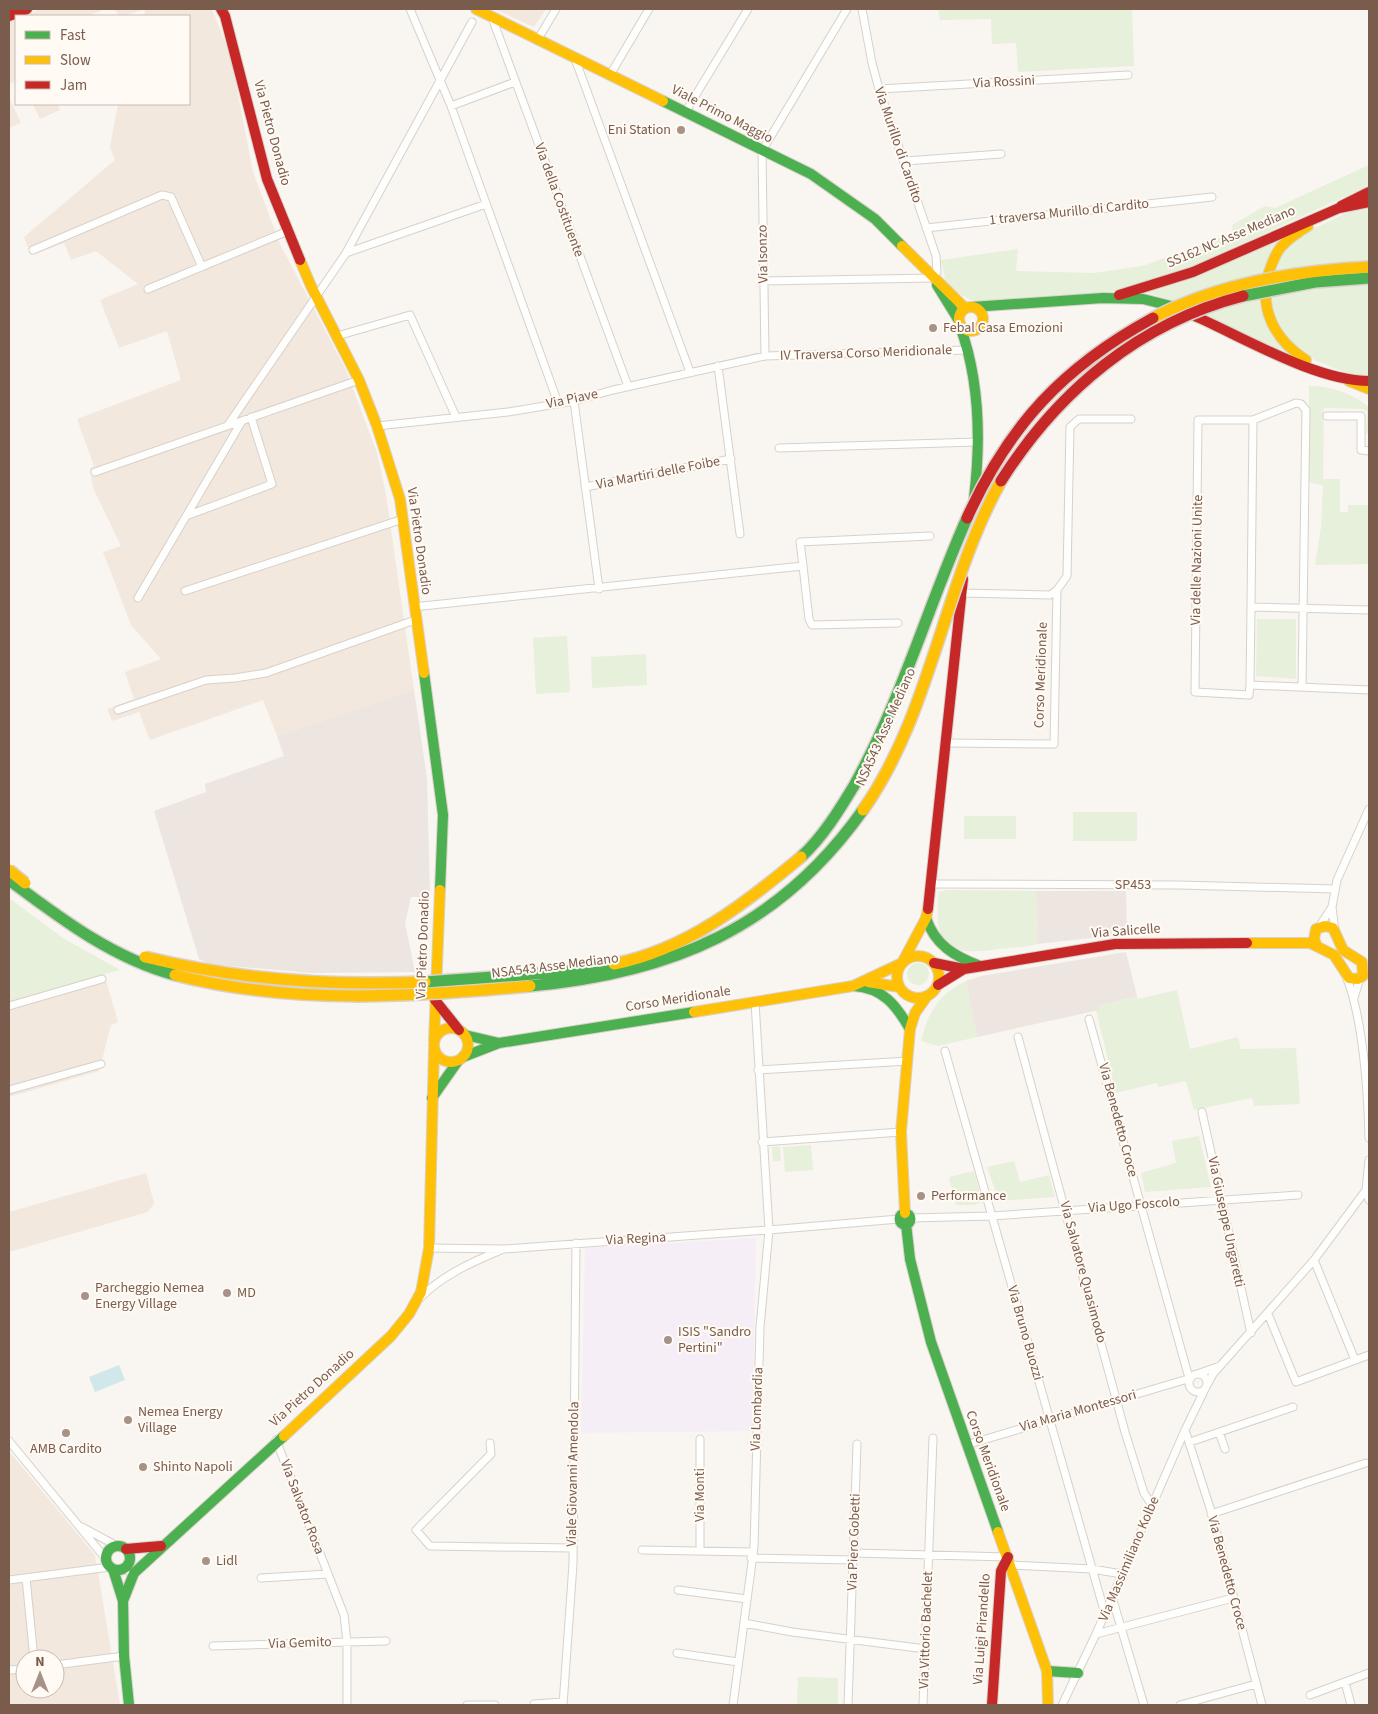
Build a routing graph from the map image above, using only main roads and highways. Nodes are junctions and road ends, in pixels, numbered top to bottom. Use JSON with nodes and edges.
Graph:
{"nodes":[{"id":1,"x":476,"y":9,"type":"edge"},
{"id":2,"x":224,"y":11,"type":"edge"},
{"id":3,"x":1369,"y":192,"type":"edge"},
{"id":4,"x":1369,"y":202,"type":"edge"},
{"id":5,"x":1341,"y":206,"type":"junction"},
{"id":6,"x":1319,"y":218,"type":"junction"},
{"id":7,"x":1369,"y":267,"type":"edge"},
{"id":8,"x":933,"y":278,"type":"junction"},
{"id":9,"x":1369,"y":278,"type":"edge"},
{"id":10,"x":1103,"y":298,"type":"junction"},
{"id":11,"x":1029,"y":302,"type":"junction"},
{"id":12,"x":968,"y":307,"type":"junction"},
{"id":13,"x":959,"y":323,"type":"junction"},
{"id":14,"x":981,"y":323,"type":"junction"},
{"id":15,"x":968,"y":350,"type":"junction"},
{"id":16,"x":1325,"y":372,"type":"junction"},
{"id":17,"x":1349,"y":381,"type":"junction"},
{"id":18,"x":1369,"y":381,"type":"edge"},
{"id":19,"x":1369,"y":389,"type":"edge"},
{"id":20,"x":1369,"y":396,"type":"edge"},
{"id":21,"x":9,"y":870,"type":"edge"},
{"id":22,"x":9,"y":880,"type":"edge"},
{"id":23,"x":926,"y":918,"type":"junction"},
{"id":24,"x":1317,"y":929,"type":"junction"},
{"id":25,"x":1291,"y":942,"type":"junction"},
{"id":26,"x":1317,"y":946,"type":"junction"},
{"id":27,"x":1364,"y":962,"type":"edge"},
{"id":28,"x":902,"y":963,"type":"junction"},
{"id":29,"x":934,"y":963,"type":"junction"},
{"id":30,"x":980,"y":966,"type":"junction"},
{"id":31,"x":964,"y":969,"type":"junction"},
{"id":32,"x":1364,"y":975,"type":"edge"},
{"id":33,"x":857,"y":984,"type":"junction"},
{"id":34,"x":938,"y":985,"type":"junction"},
{"id":35,"x":899,"y":987,"type":"junction"},
{"id":36,"x":927,"y":996,"type":"junction"},
{"id":37,"x":435,"y":1000,"type":"junction"},
{"id":38,"x":910,"y":1029,"type":"junction"},
{"id":39,"x":462,"y":1033,"type":"junction"},
{"id":40,"x":499,"y":1043,"type":"junction"},
{"id":41,"x":434,"y":1045,"type":"junction"},
{"id":42,"x":461,"y":1059,"type":"junction"},
{"id":43,"x":432,"y":1099,"type":"junction"},
{"id":44,"x":161,"y":1546,"type":"junction"},
{"id":45,"x":122,"y":1548,"type":"junction"},
{"id":46,"x":1010,"y":1561,"type":"junction"},
{"id":47,"x":119,"y":1567,"type":"junction"},
{"id":48,"x":122,"y":1601,"type":"junction"},
{"id":49,"x":1047,"y":1671,"type":"junction"},
{"id":50,"x":1078,"y":1673,"type":"road end"},
{"id":51,"x":129,"y":1705,"type":"edge"},
{"id":52,"x":992,"y":1705,"type":"edge"},
{"id":53,"x":1048,"y":1705,"type":"edge"}],
"edges":[{"from":1,"to":8,"type":"main road","name":"Viale Primo Maggio"},
{"from":2,"to":37,"type":"main road","name":"Via Pietro Donadio"},
{"from":3,"to":5,"type":"main road"},
{"from":4,"to":5,"type":"main road","name":"SS162 NC Asse Mediano"},
{"from":5,"to":6,"type":"main road","name":"SS162 NC Asse Mediano"},
{"from":6,"to":10,"type":"main road","name":"SS162 NC Asse Mediano"},
{"from":6,"to":16,"type":"main road"},
{"from":7,"to":21,"type":"main road","name":"NSA543 Asse Mediano","bridge":true},
{"from":8,"to":12,"type":"main road","name":"Viale Primo Maggio"},
{"from":8,"to":13,"type":"main road","name":"Viale Primo Maggio"},
{"from":9,"to":22,"type":"main road","name":"NSA543 Asse Mediano","bridge":true},
{"from":10,"to":11,"type":"main road","name":"SS162 NC Asse Mediano"},
{"from":10,"to":16,"type":"main road","name":"SS162 NC Asse Mediano"},
{"from":11,"to":12,"type":"main road","name":"SS162 NC Asse Mediano"},
{"from":11,"to":14,"type":"main road","name":"SS162 NC Asse Mediano"},
{"from":12,"to":13,"type":"main road"},
{"from":12,"to":14,"type":"main road"},
{"from":13,"to":14,"type":"main road"},
{"from":13,"to":15,"type":"main road"},
{"from":14,"to":15,"type":"main road"},
{"from":15,"to":23,"type":"main road"},
{"from":16,"to":17,"type":"main road","name":"SS162 NC Asse Mediano"},
{"from":17,"to":18,"type":"main road","name":"SS162 NC Asse Mediano"},
{"from":17,"to":19,"type":"main road"},
{"from":17,"to":20,"type":"main road"},
{"from":23,"to":28,"type":"main road"},
{"from":23,"to":30,"type":"main road"},
{"from":24,"to":25,"type":"main road","name":"Via Salicelle"},
{"from":24,"to":26,"type":"main road"},
{"from":24,"to":27,"type":"main road"},
{"from":25,"to":26,"type":"main road","name":"Via Salicelle"},
{"from":25,"to":30,"type":"main road","name":"Via Salicelle"},
{"from":26,"to":32,"type":"main road","name":"Via Salicelle"},
{"from":27,"to":32,"type":"main road"},
{"from":28,"to":29,"type":"main road"},
{"from":28,"to":33,"type":"main road"},
{"from":28,"to":35,"type":"main road"},
{"from":29,"to":31,"type":"main road"},
{"from":29,"to":34,"type":"main road"},
{"from":30,"to":31,"type":"main road","name":"Via Salicelle"},
{"from":31,"to":34,"type":"main road"},
{"from":33,"to":35,"type":"main road"},
{"from":33,"to":38,"type":"main road"},
{"from":33,"to":40,"type":"main road","name":"Corso Meridionale"},
{"from":34,"to":36,"type":"main road"},
{"from":35,"to":36,"type":"main road"},
{"from":36,"to":38,"type":"main road"},
{"from":37,"to":39,"type":"main road"},
{"from":37,"to":41,"type":"main road","name":"Via Pietro Donadio"},
{"from":38,"to":46,"type":"main road","name":"Corso Meridionale"},
{"from":39,"to":40,"type":"main road"},
{"from":39,"to":41,"type":"main road"},
{"from":39,"to":42,"type":"main road"},
{"from":40,"to":42,"type":"main road"},
{"from":41,"to":42,"type":"main road"},
{"from":41,"to":43,"type":"main road","name":"Via Pietro Donadio"},
{"from":42,"to":43,"type":"main road"},
{"from":43,"to":44,"type":"main road","name":"Via Pietro Donadio"},
{"from":44,"to":45,"type":"main road"},
{"from":44,"to":47,"type":"main road","name":"Via Pietro Donadio"},
{"from":45,"to":47,"type":"main road"},
{"from":45,"to":47,"type":"main road"},
{"from":46,"to":49,"type":"main road","name":"Corso Meridionale"},
{"from":46,"to":52,"type":"main road","name":"Via Luigi Pirandello"},
{"from":47,"to":48,"type":"main road"},
{"from":47,"to":48,"type":"main road","name":"Via Pietro Donadio"},
{"from":48,"to":51,"type":"main road","name":"Via Pietro Donadio"},
{"from":49,"to":50,"type":"main road"},
{"from":49,"to":53,"type":"main road","name":"Corso Meridionale"}]}
